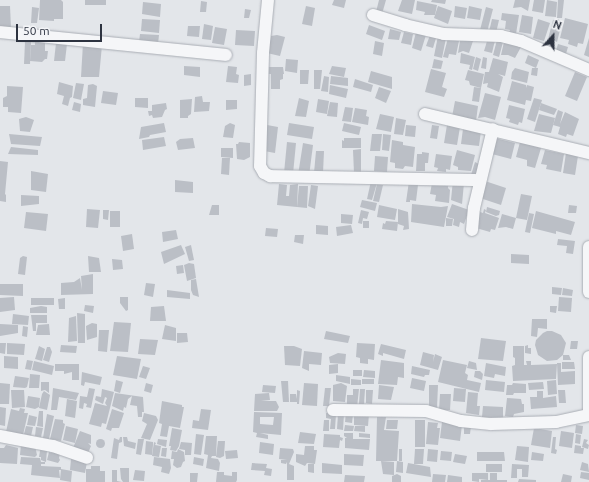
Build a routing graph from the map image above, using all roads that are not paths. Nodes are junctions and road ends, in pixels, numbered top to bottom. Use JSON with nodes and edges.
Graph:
{"nodes":[{"id":1,"x":268,"y":0,"type":"edge"},
{"id":2,"x":372,"y":15,"type":"dead end"},
{"id":3,"x":0,"y":32,"type":"edge"},
{"id":4,"x":226,"y":55,"type":"dead end"},
{"id":5,"x":589,"y":70,"type":"edge"},
{"id":6,"x":426,"y":114,"type":"dead end"},
{"id":7,"x":493,"y":129,"type":"junction"},
{"id":8,"x":589,"y":153,"type":"edge"},
{"id":9,"x":480,"y":180,"type":"junction"},
{"id":10,"x":472,"y":230,"type":"dead end"},
{"id":11,"x":589,"y":247,"type":"edge"},
{"id":12,"x":589,"y":277,"type":"edge"},
{"id":13,"x":589,"y":292,"type":"edge"},
{"id":14,"x":589,"y":357,"type":"edge"},
{"id":15,"x":333,"y":410,"type":"dead end"},
{"id":16,"x":589,"y":415,"type":"edge"},
{"id":17,"x":0,"y":436,"type":"edge"},
{"id":18,"x":87,"y":458,"type":"dead end"}],
"edges":[{"from":1,"to":9,"type":"street"},
{"from":2,"to":5,"type":"street"},
{"from":3,"to":4,"type":"street"},
{"from":6,"to":7,"type":"street"},
{"from":7,"to":8,"type":"street"},
{"from":7,"to":9,"type":"street"},
{"from":9,"to":10,"type":"street"},
{"from":11,"to":12,"type":"street"},
{"from":12,"to":13,"type":"street"},
{"from":14,"to":16,"type":"street"},
{"from":15,"to":16,"type":"street"},
{"from":17,"to":18,"type":"street"}]}
